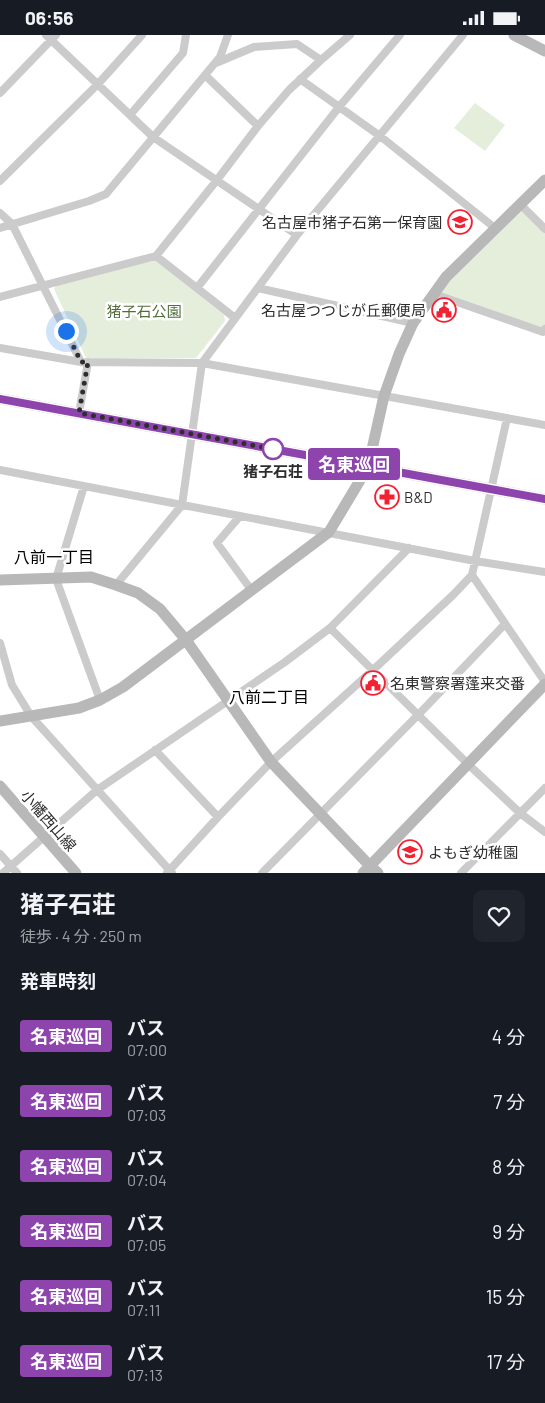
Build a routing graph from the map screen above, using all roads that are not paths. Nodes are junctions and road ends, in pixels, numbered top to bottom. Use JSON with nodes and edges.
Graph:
{"nodes":[{"id":1,"x":142,"y":35,"type":"edge"},
{"id":2,"x":186,"y":35,"type":"edge"},
{"id":3,"x":228,"y":35,"type":"edge"},
{"id":4,"x":350,"y":35,"type":"edge"},
{"id":5,"x":400,"y":35,"type":"edge"},
{"id":6,"x":463,"y":35,"type":"edge"},
{"id":7,"x":514,"y":35,"type":"edge"},
{"id":8,"x":51,"y":37,"type":"edge"},
{"id":9,"x":545,"y":51,"type":"edge"},
{"id":10,"x":321,"y":60,"type":"junction"},
{"id":11,"x":215,"y":63,"type":"junction"},
{"id":12,"x":204,"y":75,"type":"junction"},
{"id":13,"x":300,"y":79,"type":"junction"},
{"id":14,"x":98,"y":85,"type":"junction"},
{"id":15,"x":0,"y":93,"type":"edge"},
{"id":16,"x":339,"y":107,"type":"junction"},
{"id":17,"x":130,"y":115,"type":"junction"},
{"id":18,"x":258,"y":126,"type":"junction"},
{"id":19,"x":380,"y":136,"type":"junction"},
{"id":20,"x":153,"y":137,"type":"junction"},
{"id":21,"x":0,"y":181,"type":"edge"},
{"id":22,"x":217,"y":181,"type":"junction"},
{"id":23,"x":545,"y":181,"type":"edge"},
{"id":24,"x":520,"y":204,"type":"junction"},
{"id":25,"x":258,"y":209,"type":"junction"},
{"id":26,"x":0,"y":213,"type":"edge"},
{"id":27,"x":12,"y":225,"type":"junction"},
{"id":28,"x":0,"y":227,"type":"edge"},
{"id":29,"x":496,"y":228,"type":"junction"},
{"id":30,"x":545,"y":229,"type":"edge"},
{"id":31,"x":297,"y":235,"type":"junction"},
{"id":32,"x":156,"y":256,"type":"junction"},
{"id":33,"x":42,"y":285,"type":"junction"},
{"id":34,"x":198,"y":288,"type":"junction"},
{"id":35,"x":258,"y":288,"type":"junction"},
{"id":36,"x":434,"y":294,"type":"junction"},
{"id":37,"x":0,"y":297,"type":"edge"},
{"id":38,"x":235,"y":318,"type":"junction"},
{"id":39,"x":413,"y":323,"type":"junction"},
{"id":40,"x":545,"y":329,"type":"edge"},
{"id":41,"x":0,"y":348,"type":"edge"},
{"id":42,"x":85,"y":362,"type":"junction"},
{"id":43,"x":202,"y":363,"type":"junction"},
{"id":44,"x":384,"y":395,"type":"junction"},
{"id":45,"x":0,"y":399,"type":"edge"},
{"id":46,"x":79,"y":413,"type":"junction"},
{"id":47,"x":507,"y":418,"type":"junction"},
{"id":48,"x":545,"y":425,"type":"edge"},
{"id":49,"x":192,"y":434,"type":"junction"},
{"id":50,"x":368,"y":467,"type":"junction"},
{"id":51,"x":0,"y":470,"type":"edge"},
{"id":52,"x":84,"y":486,"type":"junction"},
{"id":53,"x":491,"y":489,"type":"junction"},
{"id":54,"x":545,"y":499,"type":"edge"},
{"id":55,"x":182,"y":505,"type":"junction"},
{"id":56,"x":240,"y":516,"type":"junction"},
{"id":57,"x":329,"y":533,"type":"junction"},
{"id":58,"x":409,"y":548,"type":"junction"},
{"id":59,"x":474,"y":561,"type":"junction"},
{"id":60,"x":545,"y":572,"type":"edge"},
{"id":61,"x":472,"y":575,"type":"junction"},
{"id":62,"x":56,"y":579,"type":"junction"},
{"id":63,"x":0,"y":580,"type":"edge"},
{"id":64,"x":116,"y":585,"type":"junction"},
{"id":65,"x":252,"y":591,"type":"junction"},
{"id":66,"x":505,"y":624,"type":"junction"},
{"id":67,"x":330,"y":628,"type":"junction"},
{"id":68,"x":186,"y":640,"type":"junction"},
{"id":69,"x":0,"y":643,"type":"edge"},
{"id":70,"x":374,"y":670,"type":"junction"},
{"id":71,"x":545,"y":683,"type":"edge"},
{"id":72,"x":100,"y":700,"type":"junction"},
{"id":73,"x":228,"y":700,"type":"junction"},
{"id":74,"x":419,"y":714,"type":"junction"},
{"id":75,"x":30,"y":716,"type":"junction"},
{"id":76,"x":0,"y":721,"type":"edge"},
{"id":77,"x":156,"y":750,"type":"junction"},
{"id":78,"x":271,"y":761,"type":"junction"},
{"id":79,"x":468,"y":764,"type":"junction"},
{"id":80,"x":0,"y":786,"type":"edge"},
{"id":81,"x":545,"y":788,"type":"edge"},
{"id":82,"x":97,"y":790,"type":"junction"},
{"id":83,"x":320,"y":813,"type":"junction"},
{"id":84,"x":520,"y":813,"type":"junction"},
{"id":85,"x":218,"y":817,"type":"junction"},
{"id":86,"x":545,"y":832,"type":"edge"},
{"id":87,"x":44,"y":837,"type":"junction"},
{"id":88,"x":0,"y":854,"type":"edge"},
{"id":89,"x":11,"y":866,"type":"junction"},
{"id":90,"x":370,"y":871,"type":"edge"},
{"id":91,"x":170,"y":872,"type":"edge"},
{"id":92,"x":3,"y":873,"type":"edge"},
{"id":93,"x":17,"y":873,"type":"edge"},
{"id":94,"x":76,"y":873,"type":"edge"},
{"id":95,"x":262,"y":873,"type":"edge"},
{"id":96,"x":461,"y":873,"type":"edge"}],
"edges":[{"from":1,"to":14,"type":"street"},
{"from":2,"to":17,"type":"street"},
{"from":3,"to":11,"type":"street"},
{"from":4,"to":10,"type":"street"},
{"from":5,"to":16,"type":"street"},
{"from":6,"to":19,"type":"street"},
{"from":7,"to":9,"type":"street"},
{"from":8,"to":14,"type":"street"},
{"from":8,"to":15,"type":"street"},
{"from":10,"to":11,"type":"street"},
{"from":10,"to":13,"type":"street"},
{"from":11,"to":12,"type":"street"},
{"from":12,"to":18,"type":"street"},
{"from":12,"to":20,"type":"street"},
{"from":13,"to":16,"type":"street"},
{"from":13,"to":18,"type":"street"},
{"from":14,"to":17,"type":"street"},
{"from":14,"to":21,"type":"street"},
{"from":16,"to":19,"type":"street"},
{"from":16,"to":25,"type":"street"},
{"from":17,"to":20,"type":"street"},
{"from":18,"to":22,"type":"street"},
{"from":19,"to":29,"type":"street"},
{"from":19,"to":31,"type":"street"},
{"from":20,"to":22,"type":"street"},
{"from":20,"to":27,"type":"street"},
{"from":22,"to":25,"type":"street"},
{"from":22,"to":32,"type":"street"},
{"from":23,"to":24,"type":"street"},
{"from":24,"to":29,"type":"street"},
{"from":24,"to":30,"type":"street"},
{"from":25,"to":31,"type":"street"},
{"from":25,"to":34,"type":"street"},
{"from":26,"to":27,"type":"street"},
{"from":27,"to":28,"type":"street"},
{"from":27,"to":33,"type":"street"},
{"from":29,"to":36,"type":"street"},
{"from":31,"to":35,"type":"street"},
{"from":32,"to":33,"type":"street"},
{"from":32,"to":34,"type":"street"},
{"from":33,"to":37,"type":"street"},
{"from":33,"to":42,"type":"street"},
{"from":34,"to":38,"type":"street"},
{"from":35,"to":38,"type":"street"},
{"from":35,"to":39,"type":"street"},
{"from":36,"to":39,"type":"street"},
{"from":36,"to":40,"type":"street"},
{"from":38,"to":43,"type":"street"},
{"from":39,"to":44,"type":"street"},
{"from":41,"to":42,"type":"street"},
{"from":42,"to":43,"type":"street"},
{"from":42,"to":46,"type":"street"},
{"from":43,"to":44,"type":"street"},
{"from":43,"to":49,"type":"street"},
{"from":44,"to":47,"type":"street"},
{"from":44,"to":50,"type":"street"},
{"from":45,"to":46,"type":"street"},
{"from":46,"to":49,"type":"street"},
{"from":47,"to":48,"type":"street"},
{"from":47,"to":53,"type":"street"},
{"from":49,"to":50,"type":"street"},
{"from":49,"to":55,"type":"street"},
{"from":50,"to":53,"type":"street"},
{"from":50,"to":57,"type":"street"},
{"from":51,"to":52,"type":"street"},
{"from":52,"to":55,"type":"street"},
{"from":52,"to":62,"type":"street"},
{"from":53,"to":54,"type":"street"},
{"from":53,"to":59,"type":"street"},
{"from":55,"to":56,"type":"street"},
{"from":55,"to":64,"type":"street"},
{"from":56,"to":57,"type":"street"},
{"from":56,"to":65,"type":"street"},
{"from":57,"to":58,"type":"street"},
{"from":57,"to":65,"type":"street"},
{"from":58,"to":59,"type":"street"},
{"from":58,"to":67,"type":"street"},
{"from":59,"to":60,"type":"street"},
{"from":59,"to":61,"type":"street"},
{"from":61,"to":66,"type":"street"},
{"from":61,"to":70,"type":"street"},
{"from":62,"to":63,"type":"street"},
{"from":62,"to":64,"type":"street"},
{"from":62,"to":72,"type":"street"},
{"from":64,"to":68,"type":"street"},
{"from":65,"to":68,"type":"street"},
{"from":66,"to":71,"type":"street"},
{"from":66,"to":74,"type":"street"},
{"from":67,"to":70,"type":"street"},
{"from":67,"to":73,"type":"street"},
{"from":68,"to":72,"type":"street"},
{"from":68,"to":73,"type":"street"},
{"from":69,"to":75,"type":"street"},
{"from":70,"to":74,"type":"street"},
{"from":70,"to":78,"type":"street"},
{"from":71,"to":79,"type":"street"},
{"from":72,"to":75,"type":"street"},
{"from":73,"to":77,"type":"street"},
{"from":73,"to":78,"type":"street"},
{"from":74,"to":79,"type":"street"},
{"from":74,"to":83,"type":"street"},
{"from":75,"to":76,"type":"street"},
{"from":75,"to":82,"type":"street"},
{"from":77,"to":82,"type":"street"},
{"from":77,"to":85,"type":"street"},
{"from":78,"to":83,"type":"street"},
{"from":78,"to":85,"type":"street"},
{"from":79,"to":84,"type":"street"},
{"from":79,"to":90,"type":"street"},
{"from":80,"to":87,"type":"street","name":"小幡西山線"},
{"from":81,"to":84,"type":"street"},
{"from":82,"to":87,"type":"street"},
{"from":82,"to":91,"type":"street"},
{"from":83,"to":90,"type":"street"},
{"from":83,"to":95,"type":"street"},
{"from":84,"to":86,"type":"street"},
{"from":84,"to":96,"type":"street"},
{"from":85,"to":91,"type":"street"},
{"from":87,"to":89,"type":"street"},
{"from":87,"to":94,"type":"street","name":"小幡西山線"},
{"from":88,"to":89,"type":"street"},
{"from":89,"to":92,"type":"street"},
{"from":89,"to":93,"type":"street"}]}
